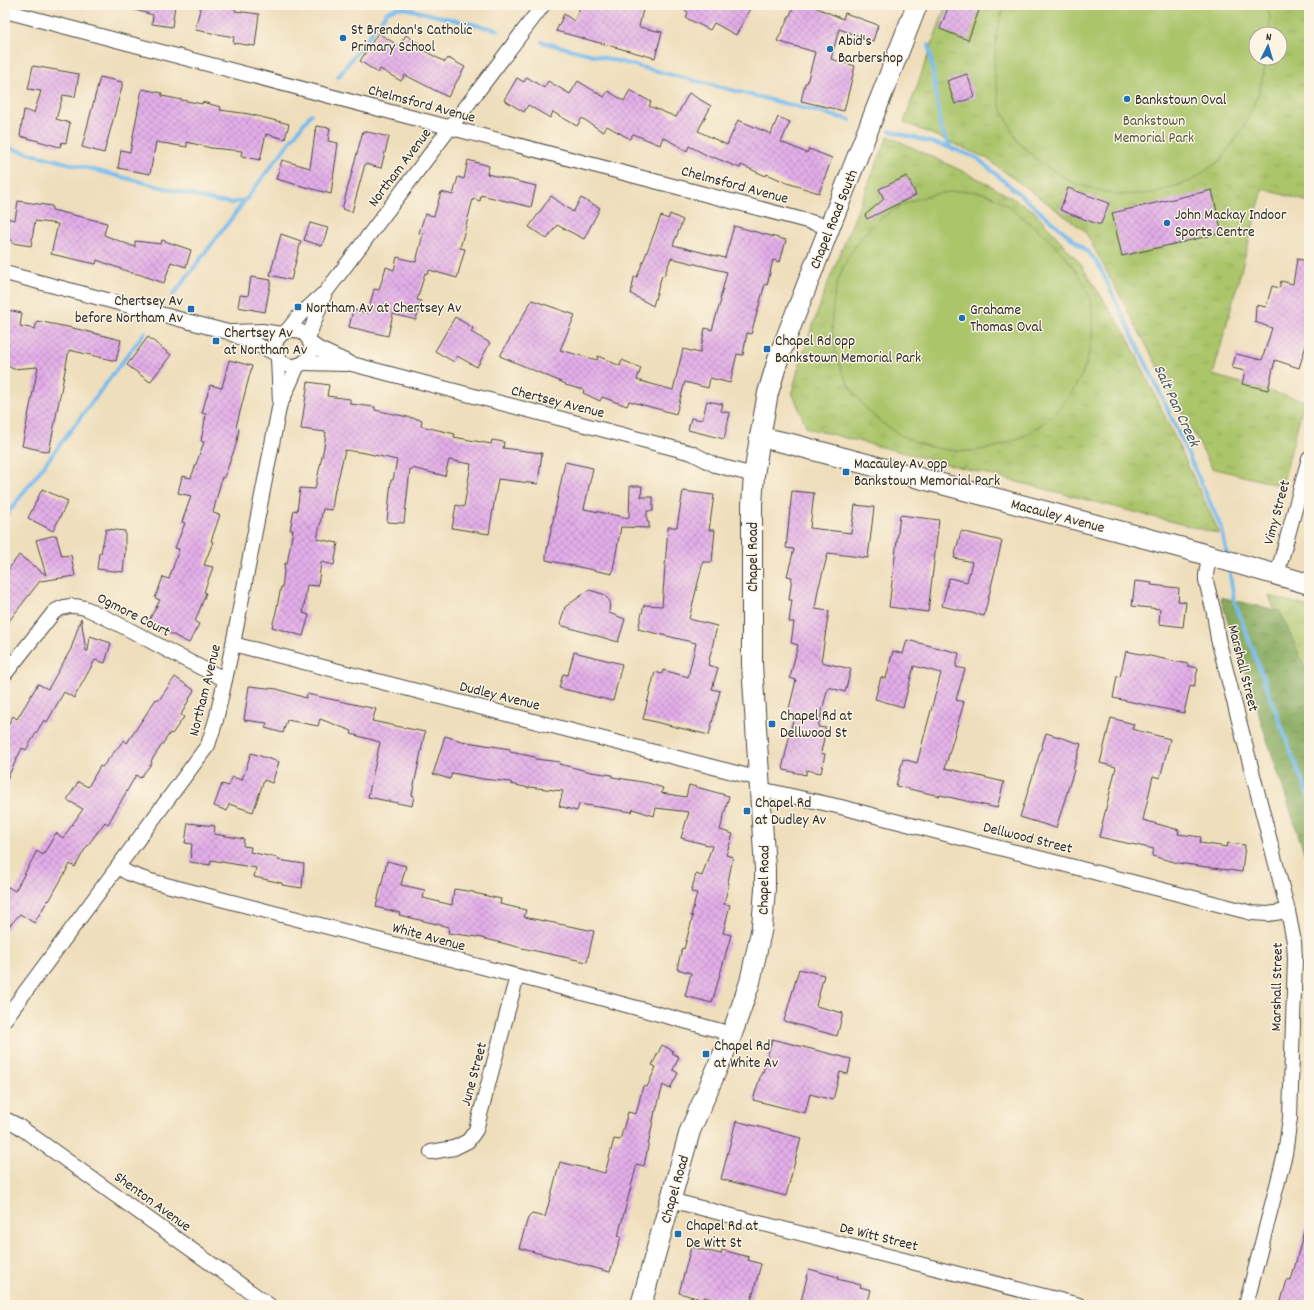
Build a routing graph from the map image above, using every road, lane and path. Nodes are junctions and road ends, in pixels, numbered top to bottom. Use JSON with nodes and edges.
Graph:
{"nodes":[{"id":1,"x":543,"y":5,"type":"edge"},
{"id":2,"x":917,"y":5,"type":"edge"},
{"id":3,"x":5,"y":11,"type":"edge"},
{"id":4,"x":450,"y":128,"type":"junction"},
{"id":5,"x":830,"y":227,"type":"junction"},
{"id":6,"x":5,"y":273,"type":"edge"},
{"id":7,"x":325,"y":293,"type":"junction"},
{"id":8,"x":228,"y":332,"type":"junction"},
{"id":9,"x":284,"y":333,"type":"junction"},
{"id":10,"x":309,"y":341,"type":"junction"},
{"id":11,"x":277,"y":356,"type":"junction"},
{"id":12,"x":301,"y":364,"type":"junction"},
{"id":13,"x":352,"y":364,"type":"junction"},
{"id":14,"x":280,"y":403,"type":"junction"},
{"id":15,"x":760,"y":437,"type":"junction"},
{"id":16,"x":1309,"y":458,"type":"edge"},
{"id":17,"x":754,"y":475,"type":"junction"},
{"id":18,"x":1209,"y":556,"type":"junction"},
{"id":19,"x":1277,"y":575,"type":"junction"},
{"id":20,"x":1309,"y":584,"type":"edge"},
{"id":21,"x":233,"y":644,"type":"junction"},
{"id":22,"x":5,"y":674,"type":"edge"},
{"id":23,"x":225,"y":679,"type":"junction"},
{"id":24,"x":760,"y":784,"type":"junction"},
{"id":25,"x":118,"y":867,"type":"junction"},
{"id":26,"x":1288,"y":911,"type":"junction"},
{"id":27,"x":517,"y":976,"type":"junction"},
{"id":28,"x":5,"y":1019,"type":"edge"},
{"id":29,"x":732,"y":1034,"type":"junction"},
{"id":30,"x":5,"y":1114,"type":"edge"},
{"id":31,"x":11,"y":1122,"type":"edge"},
{"id":32,"x":431,"y":1152,"type":"dead end"},
{"id":33,"x":670,"y":1200,"type":"junction"},
{"id":34,"x":269,"y":1305,"type":"edge"},
{"id":35,"x":641,"y":1305,"type":"edge"},
{"id":36,"x":1080,"y":1305,"type":"edge"},
{"id":37,"x":1246,"y":1305,"type":"edge"}],
"edges":[{"from":1,"to":4,"type":"street","name":"Northam Avenue"},
{"from":2,"to":5,"type":"main road","name":"Chapel Road South"},
{"from":3,"to":4,"type":"street","name":"Chelmsford Avenue"},
{"from":4,"to":5,"type":"street","name":"Chelmsford Avenue"},
{"from":4,"to":7,"type":"street","name":"Northam Avenue"},
{"from":5,"to":15,"type":"main road","name":"Chapel Road South"},
{"from":6,"to":8,"type":"street"},
{"from":7,"to":9,"type":"street","name":"Northam Avenue"},
{"from":7,"to":10,"type":"street","name":"Northam Avenue"},
{"from":8,"to":9,"type":"street"},
{"from":8,"to":11,"type":"street"},
{"from":9,"to":10,"type":"street"},
{"from":9,"to":11,"type":"street"},
{"from":10,"to":12,"type":"street"},
{"from":10,"to":13,"type":"street","name":"Chertsey Avenue"},
{"from":11,"to":12,"type":"street"},
{"from":11,"to":14,"type":"street","name":"Northam Avenue"},
{"from":12,"to":13,"type":"street","name":"Chertsey Avenue"},
{"from":12,"to":14,"type":"street","name":"Northam Avenue"},
{"from":13,"to":17,"type":"street","name":"Chertsey Avenue"},
{"from":14,"to":21,"type":"street","name":"Northam Avenue"},
{"from":15,"to":17,"type":"main road","name":"Chapel Road"},
{"from":15,"to":18,"type":"main road","name":"Macauley Avenue"},
{"from":16,"to":19,"type":"street","name":"Vimy Street"},
{"from":17,"to":24,"type":"main road","name":"Chapel Road"},
{"from":18,"to":19,"type":"main road","name":"Macauley Avenue"},
{"from":18,"to":26,"type":"street","name":"Marshall Street"},
{"from":19,"to":20,"type":"main road","name":"Macauley Avenue"},
{"from":21,"to":23,"type":"street","name":"Northam Avenue"},
{"from":21,"to":24,"type":"street","name":"Dudley Avenue"},
{"from":22,"to":23,"type":"street","name":"Ogmore Court"},
{"from":23,"to":25,"type":"street","name":"Northam Avenue"},
{"from":24,"to":26,"type":"street","name":"Dellwood Street"},
{"from":24,"to":29,"type":"main road","name":"Chapel Road"},
{"from":25,"to":27,"type":"street","name":"White Avenue"},
{"from":25,"to":28,"type":"street","name":"Northam Avenue"},
{"from":26,"to":37,"type":"street","name":"Marshall Street"},
{"from":27,"to":29,"type":"street","name":"White Avenue"},
{"from":27,"to":32,"type":"street","name":"June Street"},
{"from":29,"to":33,"type":"main road","name":"Chapel Road"},
{"from":30,"to":31,"type":"street","name":"Shenton Avenue"},
{"from":31,"to":34,"type":"street","name":"Shenton Avenue"},
{"from":33,"to":35,"type":"main road","name":"Chapel Road"},
{"from":33,"to":36,"type":"street","name":"De Witt Street"}]}
